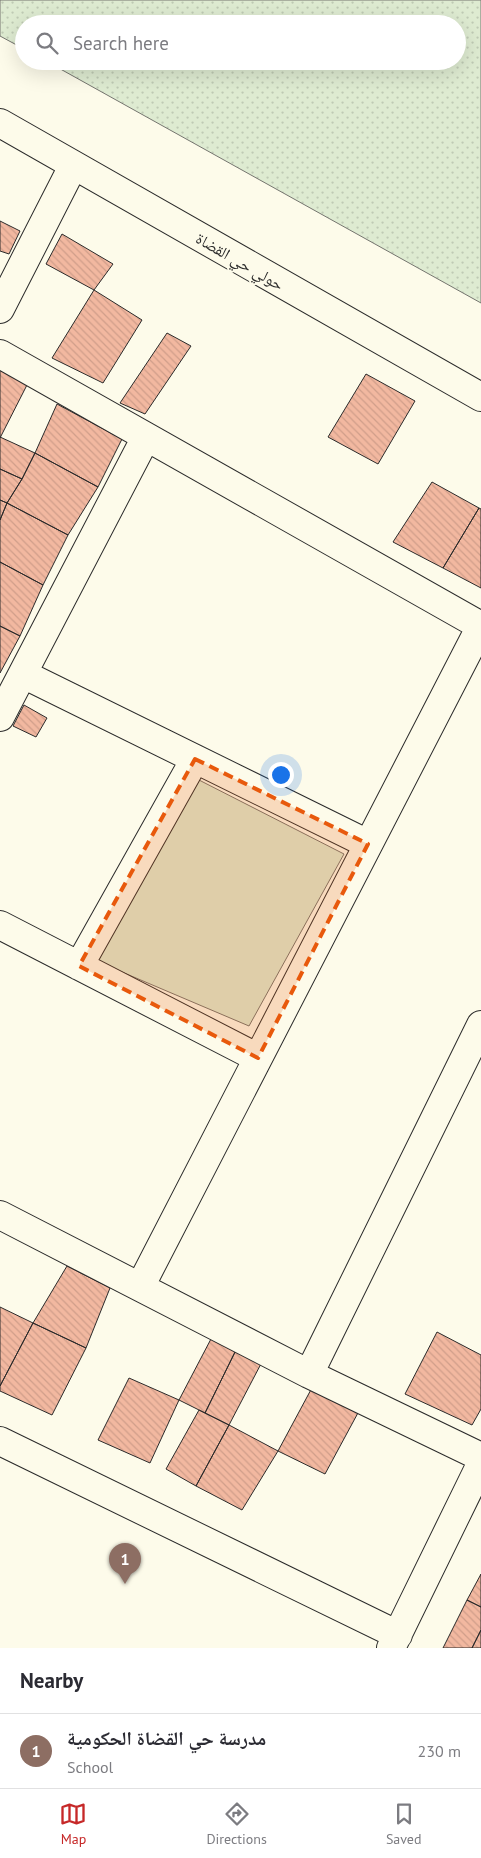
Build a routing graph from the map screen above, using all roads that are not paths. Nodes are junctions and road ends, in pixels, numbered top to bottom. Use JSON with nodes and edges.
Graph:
{"nodes":[{"id":1,"x":0,"y":123,"type":"edge"},
{"id":2,"x":73,"y":166,"type":"junction"},
{"id":3,"x":0,"y":309,"type":"edge"},
{"id":4,"x":0,"y":354,"type":"edge"},
{"id":5,"x":481,"y":397,"type":"edge"},
{"id":6,"x":146,"y":437,"type":"junction"},
{"id":7,"x":22,"y":674,"type":"junction"},
{"id":8,"x":0,"y":717,"type":"edge"},
{"id":9,"x":195,"y":759,"type":"junction"},
{"id":10,"x":368,"y":844,"type":"junction"},
{"id":11,"x":0,"y":925,"type":"edge"},
{"id":12,"x":79,"y":966,"type":"junction"},
{"id":13,"x":481,"y":1026,"type":"edge"},
{"id":14,"x":258,"y":1058,"type":"junction"},
{"id":15,"x":0,"y":1215,"type":"edge"},
{"id":16,"x":140,"y":1287,"type":"junction"},
{"id":17,"x":309,"y":1374,"type":"junction"},
{"id":18,"x":0,"y":1441,"type":"edge"},
{"id":19,"x":481,"y":1457,"type":"edge"},
{"id":20,"x":481,"y":1464,"type":"edge"},
{"id":21,"x":394,"y":1641,"type":"edge"}],
"edges":[{"from":1,"to":2,"type":"street","name":"حولي حي القضاة"},
{"from":2,"to":3,"type":"street"},
{"from":2,"to":5,"type":"street","name":"حولي حي القضاة"},
{"from":4,"to":6,"type":"street"},
{"from":6,"to":7,"type":"street"},
{"from":6,"to":10,"type":"street"},
{"from":7,"to":8,"type":"street"},
{"from":7,"to":9,"type":"street"},
{"from":9,"to":10,"type":"street"},
{"from":9,"to":12,"type":"street"},
{"from":10,"to":14,"type":"street"},
{"from":11,"to":12,"type":"street"},
{"from":12,"to":14,"type":"street"},
{"from":13,"to":17,"type":"street"},
{"from":14,"to":16,"type":"street"},
{"from":15,"to":16,"type":"street"},
{"from":16,"to":17,"type":"street"},
{"from":17,"to":19,"type":"street"},
{"from":18,"to":21,"type":"street"},
{"from":20,"to":21,"type":"street"}]}
